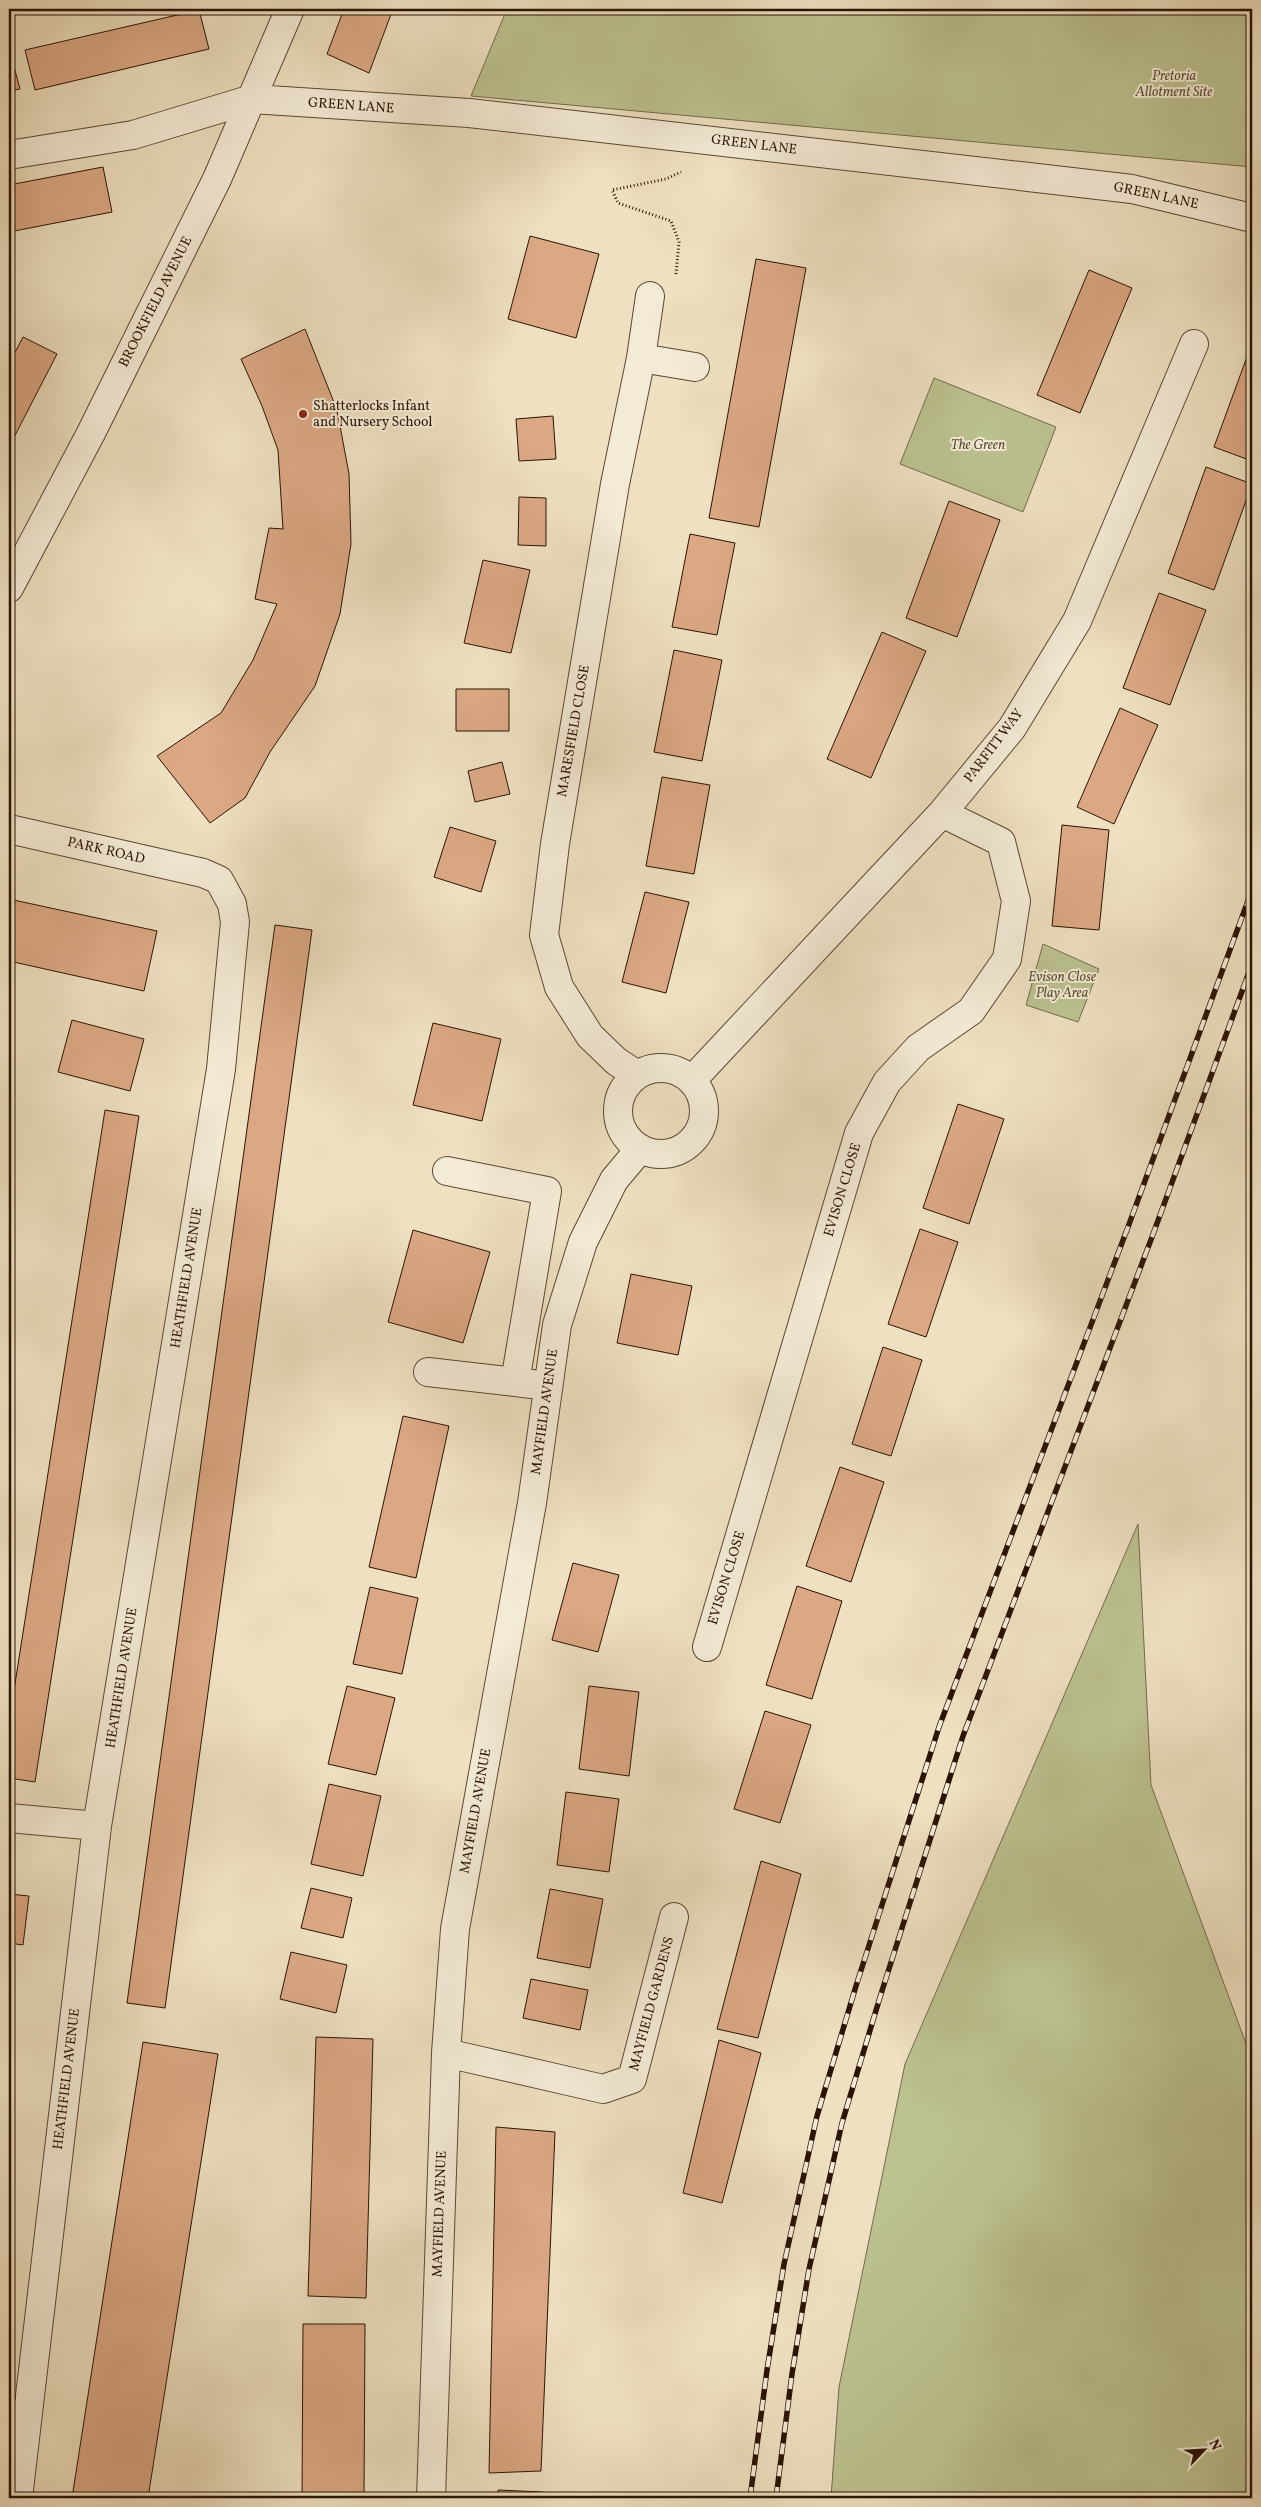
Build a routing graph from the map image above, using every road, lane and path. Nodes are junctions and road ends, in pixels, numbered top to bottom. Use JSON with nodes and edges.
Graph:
{"nodes":[{"id":1,"x":290,"y":9,"type":"edge"},
{"id":2,"x":252,"y":99,"type":"junction"},
{"id":3,"x":689,"y":138,"type":"junction"},
{"id":4,"x":9,"y":156,"type":"edge"},
{"id":5,"x":1252,"y":218,"type":"edge"},
{"id":6,"x":650,"y":296,"type":"joint"},
{"id":7,"x":1194,"y":344,"type":"dead end"},
{"id":8,"x":641,"y":358,"type":"junction"},
{"id":9,"x":695,"y":367,"type":"dead end"},
{"id":10,"x":9,"y":588,"type":"edge"},
{"id":11,"x":942,"y":813,"type":"junction"},
{"id":12,"x":9,"y":829,"type":"edge"},
{"id":13,"x":203,"y":873,"type":"joint"},
{"id":14,"x":637,"y":1075,"type":"junction"},
{"id":15,"x":692,"y":1080,"type":"junction"},
{"id":16,"x":640,"y":1149,"type":"junction"},
{"id":17,"x":447,"y":1171,"type":"dead end"},
{"id":18,"x":428,"y":1372,"type":"dead end"},
{"id":19,"x":515,"y":1382,"type":"junction"},
{"id":20,"x":548,"y":1386,"type":"junction"},
{"id":21,"x":707,"y":1646,"type":"dead end"},
{"id":22,"x":9,"y":1818,"type":"edge"},
{"id":23,"x":97,"y":1826,"type":"junction"},
{"id":24,"x":674,"y":1917,"type":"dead end"},
{"id":25,"x":446,"y":2054,"type":"junction"},
{"id":26,"x":18,"y":2498,"type":"edge"},
{"id":27,"x":431,"y":2498,"type":"edge"}],
"edges":[{"from":1,"to":2,"type":"street","name":"BROOKFIELD AVENUE"},
{"from":2,"to":3,"type":"street","name":"GREEN LANE"},
{"from":2,"to":4,"type":"street"},
{"from":2,"to":10,"type":"street","name":"BROOKFIELD AVENUE"},
{"from":3,"to":5,"type":"street","name":"GREEN LANE"},
{"from":3,"to":6,"type":"path"},
{"from":6,"to":8,"type":"street","name":"MARESFIELD CLOSE"},
{"from":7,"to":11,"type":"street","name":"PARFITT WAY"},
{"from":8,"to":9,"type":"street"},
{"from":8,"to":14,"type":"street","name":"MARESFIELD CLOSE"},
{"from":11,"to":15,"type":"street","name":"PARFITT WAY"},
{"from":11,"to":21,"type":"street","name":"EVISON CLOSE"},
{"from":12,"to":13,"type":"street","name":"PARK ROAD"},
{"from":13,"to":23,"type":"street","name":"HEATHFIELD AVENUE"},
{"from":14,"to":15,"type":"street"},
{"from":14,"to":16,"type":"street"},
{"from":15,"to":16,"type":"street"},
{"from":16,"to":20,"type":"street","name":"MAYFIELD AVENUE"},
{"from":17,"to":19,"type":"street"},
{"from":18,"to":19,"type":"street"},
{"from":19,"to":20,"type":"street"},
{"from":20,"to":25,"type":"street","name":"MAYFIELD AVENUE"},
{"from":22,"to":23,"type":"street"},
{"from":23,"to":26,"type":"street","name":"HEATHFIELD AVENUE"},
{"from":24,"to":25,"type":"street","name":"MAYFIELD GARDENS"},
{"from":25,"to":27,"type":"street","name":"MAYFIELD AVENUE"}]}
